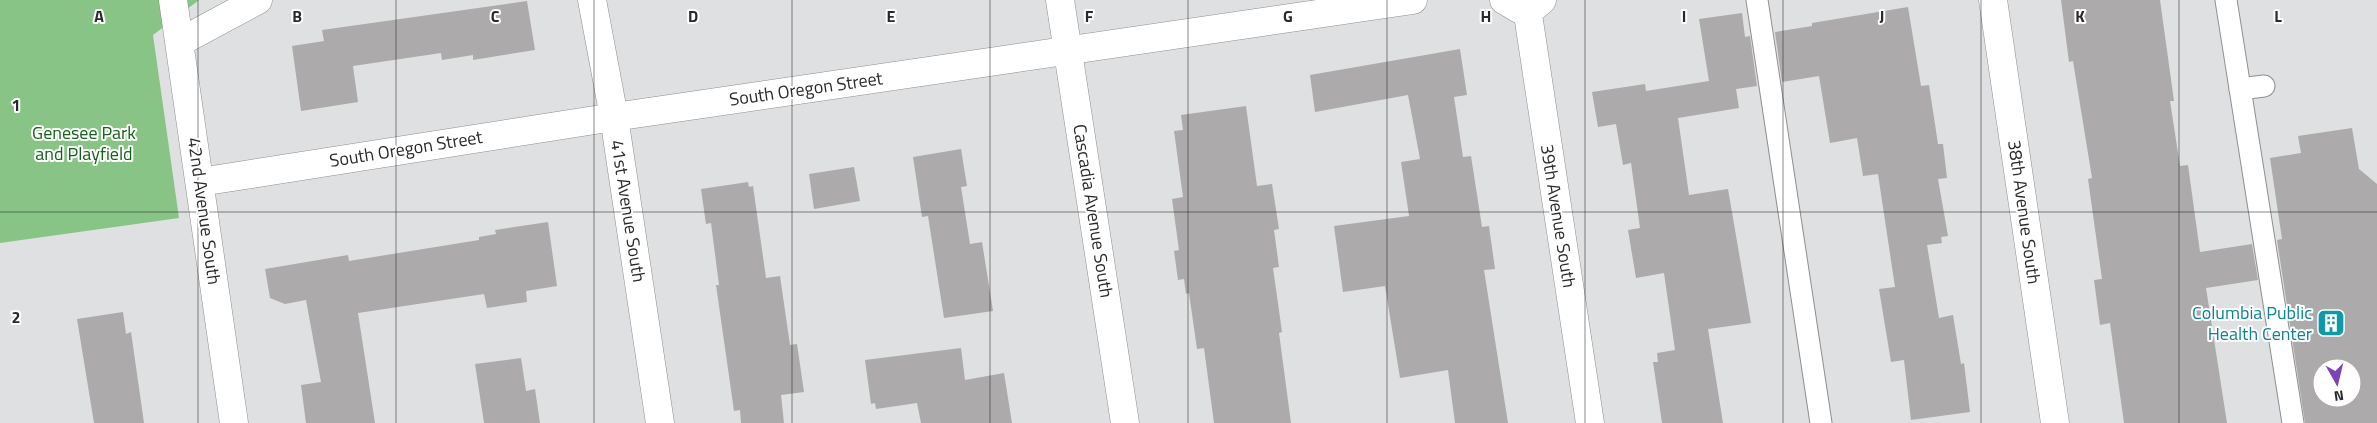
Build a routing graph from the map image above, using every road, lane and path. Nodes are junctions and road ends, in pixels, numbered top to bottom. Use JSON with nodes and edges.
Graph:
{"nodes":[{"id":1,"x":173,"y":0,"type":"edge"},
{"id":2,"x":258,"y":0,"type":"edge"},
{"id":3,"x":592,"y":0,"type":"edge"},
{"id":4,"x":1060,"y":0,"type":"edge"},
{"id":5,"x":1413,"y":0,"type":"edge"},
{"id":6,"x":1757,"y":0,"type":"edge"},
{"id":7,"x":1993,"y":0,"type":"edge"},
{"id":8,"x":2226,"y":0,"type":"edge"},
{"id":9,"x":1525,"y":3,"type":"edge"},
{"id":10,"x":180,"y":42,"type":"junction"},
{"id":11,"x":1069,"y":50,"type":"junction"},
{"id":12,"x":2264,"y":86,"type":"dead end"},
{"id":13,"x":2240,"y":89,"type":"junction"},
{"id":14,"x":614,"y":117,"type":"junction"},
{"id":15,"x":200,"y":182,"type":"junction"},
{"id":16,"x":234,"y":423,"type":"edge"},
{"id":17,"x":660,"y":423,"type":"edge"},
{"id":18,"x":1125,"y":423,"type":"edge"},
{"id":19,"x":1590,"y":423,"type":"edge"},
{"id":20,"x":1821,"y":423,"type":"edge"},
{"id":21,"x":2055,"y":423,"type":"edge"},
{"id":22,"x":2293,"y":423,"type":"edge"}],
"edges":[{"from":1,"to":10,"type":"street","name":"42nd Avenue South"},
{"from":2,"to":10,"type":"street"},
{"from":3,"to":14,"type":"street","name":"41st Avenue South"},
{"from":4,"to":11,"type":"street","name":"Cascadia Avenue South"},
{"from":5,"to":11,"type":"street","name":"South Oregon Street"},
{"from":6,"to":20,"type":"lane"},
{"from":7,"to":21,"type":"street","name":"38th Avenue South"},
{"from":8,"to":13,"type":"lane"},
{"from":9,"to":19,"type":"street","name":"39th Avenue South"},
{"from":10,"to":15,"type":"street","name":"42nd Avenue South"},
{"from":11,"to":14,"type":"street","name":"South Oregon Street"},
{"from":11,"to":18,"type":"street","name":"Cascadia Avenue South"},
{"from":12,"to":13,"type":"lane"},
{"from":13,"to":22,"type":"lane"},
{"from":14,"to":15,"type":"street","name":"South Oregon Street"},
{"from":14,"to":17,"type":"street","name":"41st Avenue South"},
{"from":15,"to":16,"type":"street","name":"42nd Avenue South"}]}
